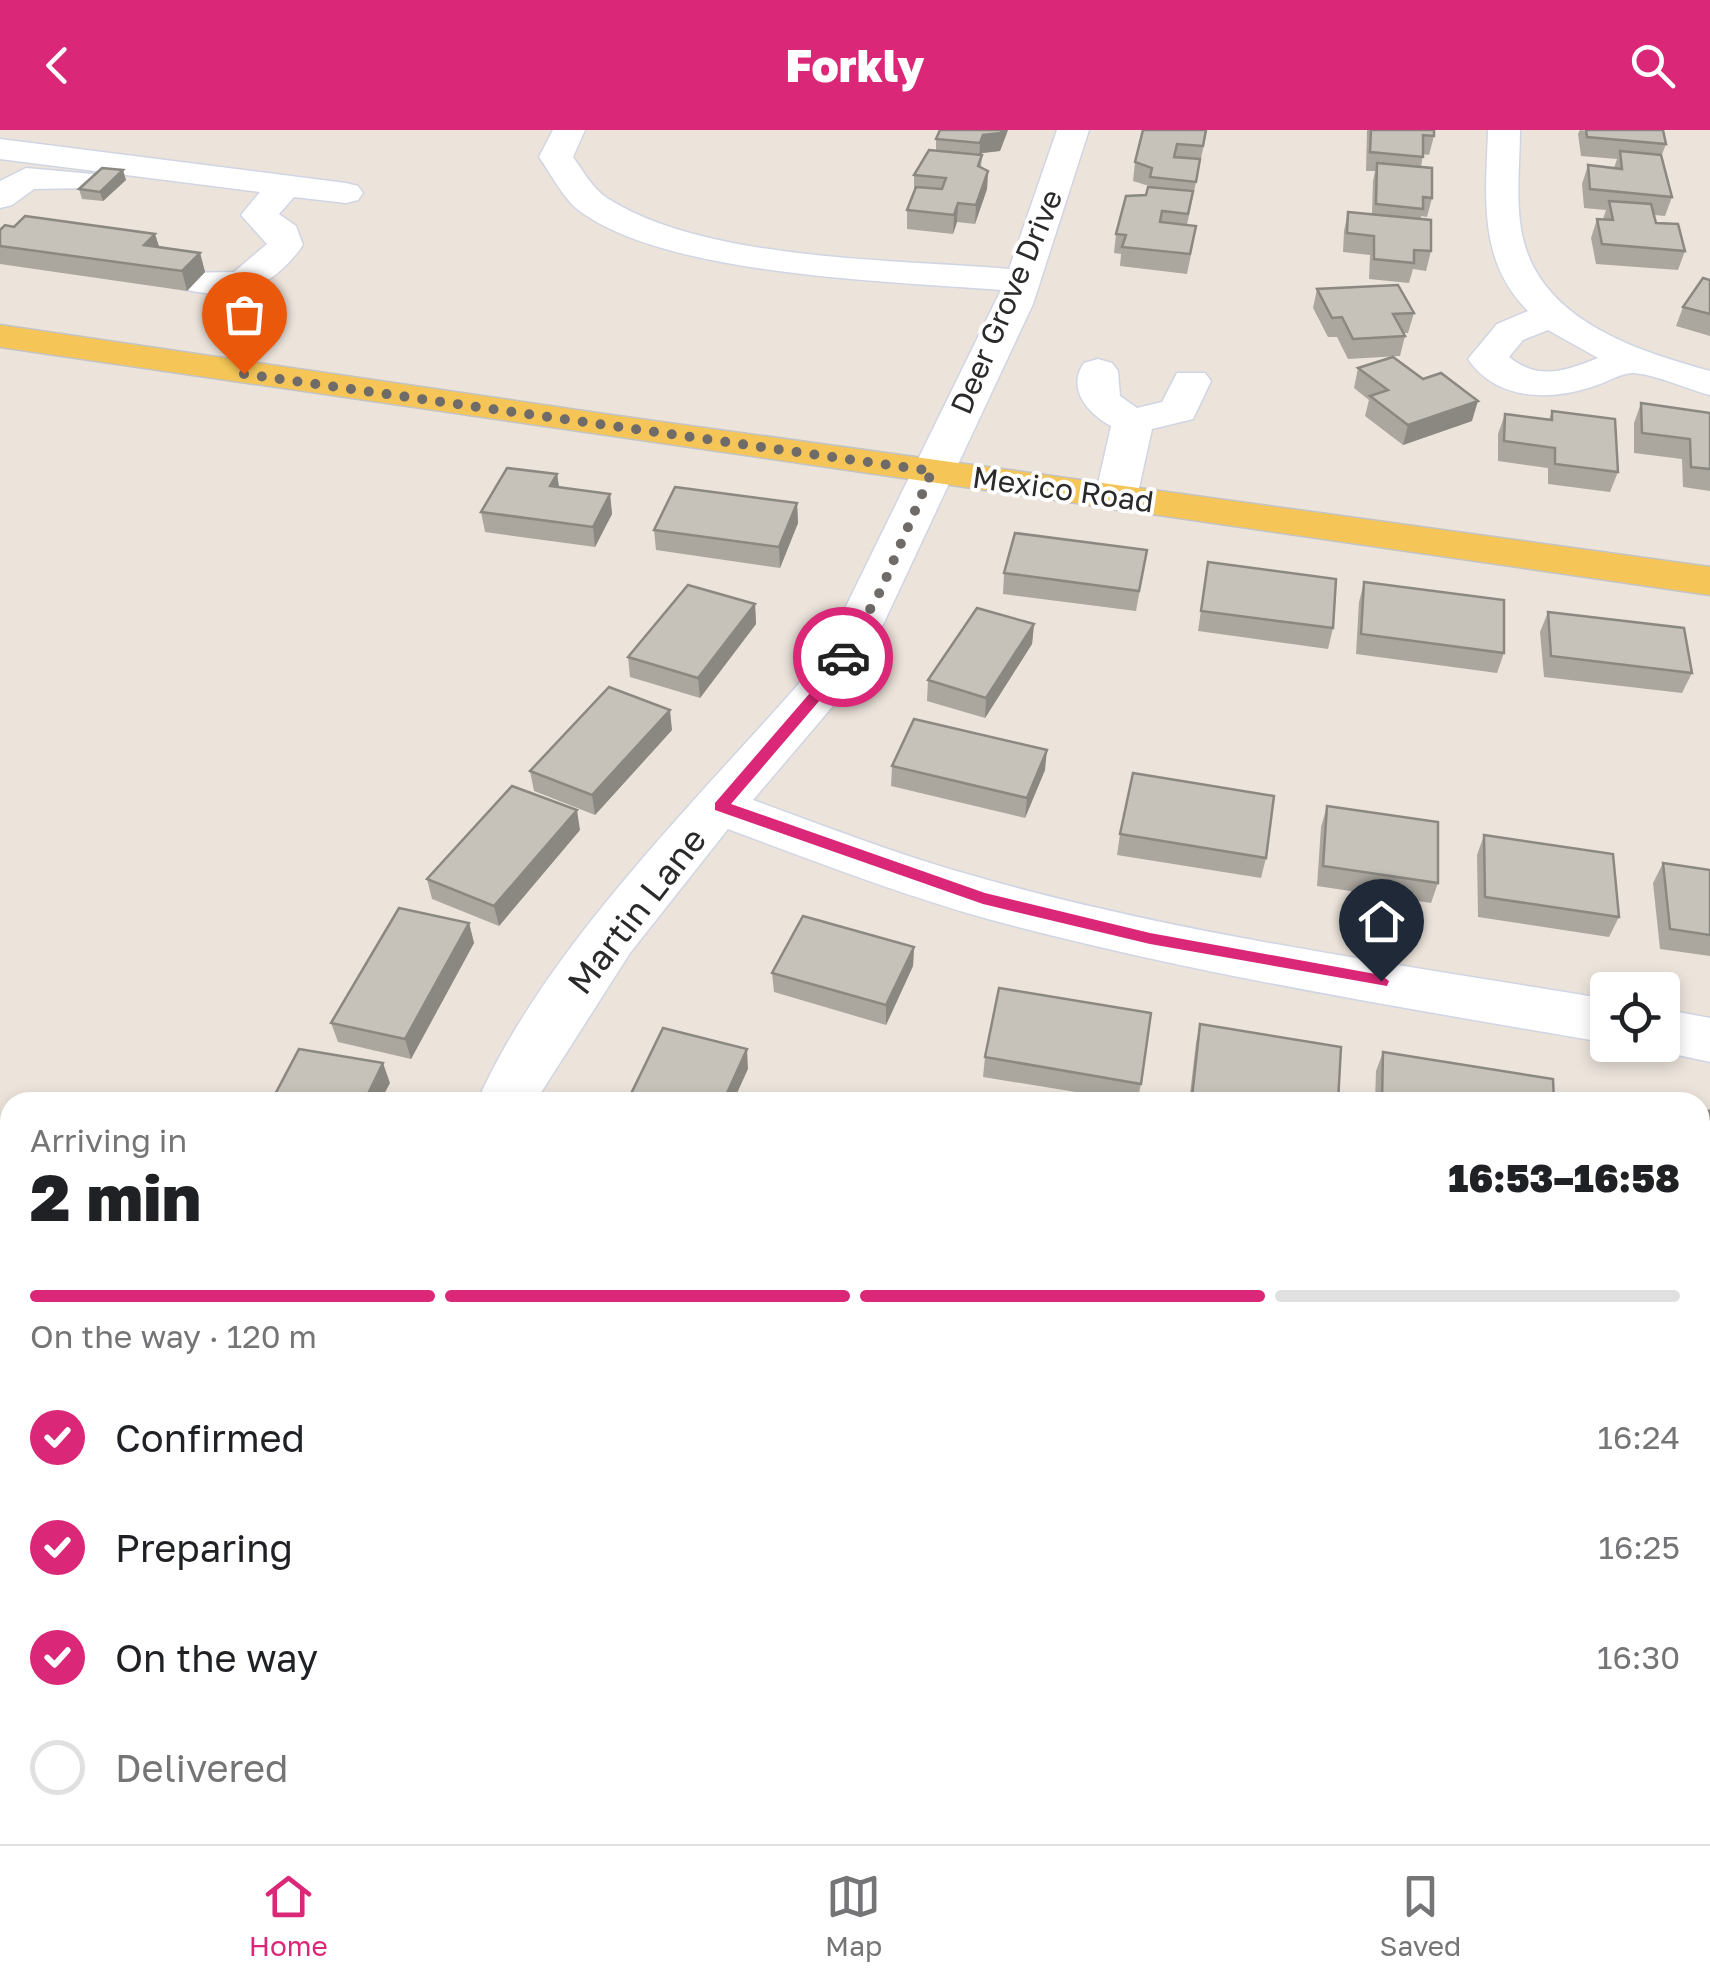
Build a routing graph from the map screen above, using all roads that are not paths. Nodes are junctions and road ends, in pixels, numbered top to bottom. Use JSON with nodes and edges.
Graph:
{"nodes":[{"id":1,"x":569,"y":130,"type":"edge"},
{"id":2,"x":1073,"y":130,"type":"edge"},
{"id":3,"x":1504,"y":130,"type":"edge"},
{"id":4,"x":0,"y":149,"type":"edge"},
{"id":5,"x":346,"y":193,"type":"dead end"},
{"id":6,"x":0,"y":198,"type":"edge"},
{"id":7,"x":271,"y":202,"type":"junction"},
{"id":8,"x":196,"y":281,"type":"edge"},
{"id":9,"x":1022,"y":281,"type":"junction"},
{"id":10,"x":1554,"y":314,"type":"junction"},
{"id":11,"x":0,"y":336,"type":"edge"},
{"id":12,"x":1632,"y":358,"type":"junction"},
{"id":13,"x":1098,"y":371,"type":"dead end"},
{"id":14,"x":1191,"y":381,"type":"dead end"},
{"id":15,"x":1710,"y":384,"type":"edge"},
{"id":16,"x":1133,"y":421,"type":"junction"},
{"id":17,"x":932,"y":471,"type":"junction"},
{"id":18,"x":1116,"y":497,"type":"junction"},
{"id":19,"x":1710,"y":581,"type":"edge"},
{"id":20,"x":720,"y":806,"type":"junction"},
{"id":21,"x":1590,"y":1018,"type":"edge"},
{"id":22,"x":1680,"y":1034,"type":"edge"},
{"id":23,"x":1710,"y":1040,"type":"edge"},
{"id":24,"x":511,"y":1092,"type":"edge"}],
"edges":[{"from":1,"to":9,"type":"street"},
{"from":2,"to":9,"type":"street","name":"Deer Grove Drive"},
{"from":3,"to":10,"type":"street"},
{"from":4,"to":7,"type":"street"},
{"from":5,"to":7,"type":"street"},
{"from":6,"to":7,"type":"street"},
{"from":7,"to":8,"type":"street"},
{"from":9,"to":17,"type":"street","name":"Deer Grove Drive"},
{"from":10,"to":12,"type":"street"},
{"from":10,"to":12,"type":"street"},
{"from":11,"to":17,"type":"main road","name":"Mexico Road"},
{"from":12,"to":15,"type":"street"},
{"from":13,"to":16,"type":"street"},
{"from":14,"to":16,"type":"street"},
{"from":16,"to":18,"type":"street"},
{"from":17,"to":18,"type":"main road","name":"Mexico Road"},
{"from":17,"to":20,"type":"street","name":"Martin Lane"},
{"from":18,"to":19,"type":"main road","name":"Mexico Road"},
{"from":20,"to":21,"type":"street"},
{"from":20,"to":24,"type":"street","name":"Martin Lane"},
{"from":22,"to":23,"type":"street"}]}
